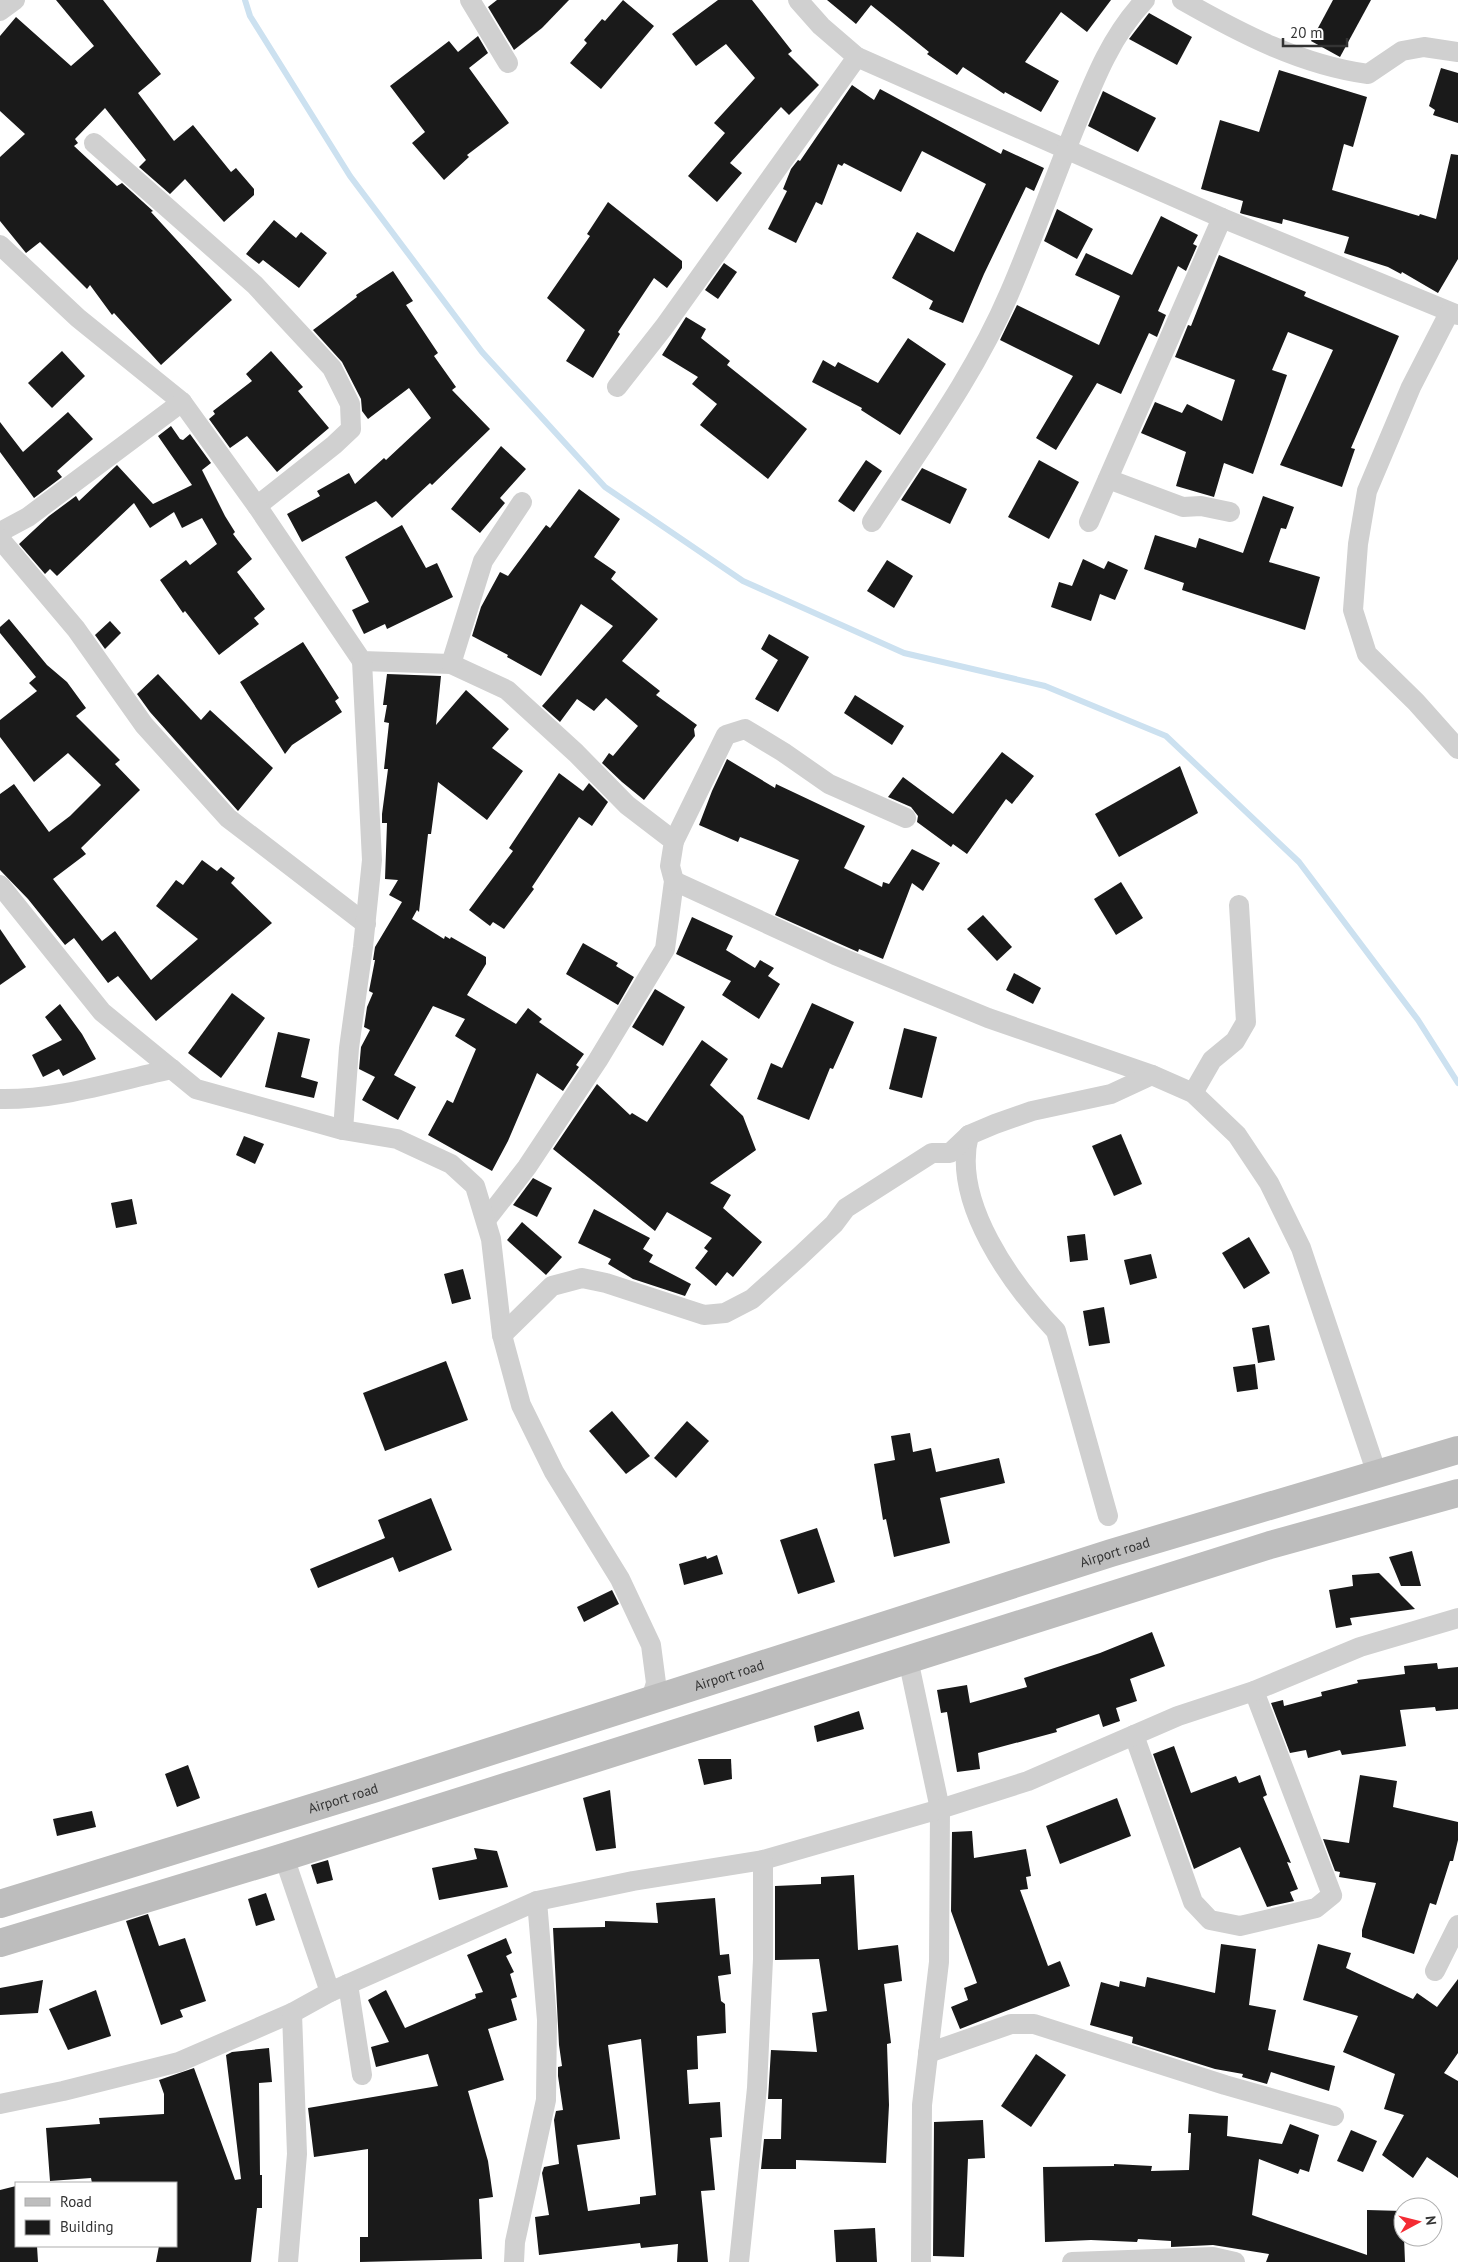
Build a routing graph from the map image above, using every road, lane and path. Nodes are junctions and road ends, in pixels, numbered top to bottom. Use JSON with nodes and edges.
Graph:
{"nodes":[{"id":1,"x":14,"y":0,"type":"edge"},
{"id":2,"x":470,"y":0,"type":"edge"},
{"id":3,"x":798,"y":0,"type":"edge"},
{"id":4,"x":1146,"y":0,"type":"edge"},
{"id":5,"x":1182,"y":0,"type":"edge"},
{"id":6,"x":0,"y":11,"type":"edge"},
{"id":7,"x":1458,"y":52,"type":"edge"},
{"id":8,"x":857,"y":57,"type":"junction"},
{"id":9,"x":508,"y":63,"type":"dead end"},
{"id":10,"x":94,"y":143,"type":"dead end"},
{"id":11,"x":1066,"y":149,"type":"junction"},
{"id":12,"x":1222,"y":218,"type":"junction"},
{"id":13,"x":0,"y":245,"type":"edge"},
{"id":14,"x":1453,"y":314,"type":"edge"},
{"id":15,"x":617,"y":386,"type":"dead end"},
{"id":16,"x":182,"y":402,"type":"junction"},
{"id":17,"x":1108,"y":479,"type":"junction"},
{"id":18,"x":522,"y":502,"type":"dead end"},
{"id":19,"x":257,"y":506,"type":"junction"},
{"id":20,"x":1230,"y":512,"type":"dead end"},
{"id":21,"x":872,"y":522,"type":"dead end"},
{"id":22,"x":1089,"y":522,"type":"dead end"},
{"id":23,"x":0,"y":532,"type":"edge"},
{"id":24,"x":0,"y":539,"type":"edge"},
{"id":25,"x":362,"y":661,"type":"junction"},
{"id":26,"x":451,"y":664,"type":"junction"},
{"id":27,"x":1458,"y":748,"type":"edge"},
{"id":28,"x":906,"y":818,"type":"dead end"},
{"id":29,"x":674,"y":841,"type":"junction"},
{"id":30,"x":674,"y":881,"type":"junction"},
{"id":31,"x":0,"y":885,"type":"edge"},
{"id":32,"x":1239,"y":905,"type":"dead end"},
{"id":33,"x":366,"y":924,"type":"junction"},
{"id":34,"x":172,"y":1069,"type":"junction"},
{"id":35,"x":1152,"y":1075,"type":"junction"},
{"id":36,"x":1193,"y":1093,"type":"junction"},
{"id":37,"x":0,"y":1099,"type":"edge"},
{"id":38,"x":343,"y":1130,"type":"junction"},
{"id":39,"x":968,"y":1135,"type":"junction"},
{"id":40,"x":486,"y":1220,"type":"junction"},
{"id":41,"x":502,"y":1335,"type":"junction"},
{"id":42,"x":1458,"y":1450,"type":"edge"},
{"id":43,"x":1377,"y":1474,"type":"junction"},
{"id":44,"x":1458,"y":1493,"type":"edge"},
{"id":45,"x":1108,"y":1516,"type":"dead end"},
{"id":46,"x":1191,"y":1530,"type":"junction"},
{"id":47,"x":1202,"y":1567,"type":"junction"},
{"id":48,"x":1458,"y":1618,"type":"edge"},
{"id":49,"x":908,"y":1659,"type":"junction"},
{"id":50,"x":1254,"y":1691,"type":"junction"},
{"id":51,"x":651,"y":1699,"type":"junction"},
{"id":52,"x":1134,"y":1735,"type":"junction"},
{"id":53,"x":940,"y":1809,"type":"junction"},
{"id":54,"x":284,"y":1856,"type":"junction"},
{"id":55,"x":763,"y":1860,"type":"junction"},
{"id":56,"x":537,"y":1901,"type":"junction"},
{"id":57,"x":0,"y":1904,"type":"edge"},
{"id":58,"x":1458,"y":1925,"type":"edge"},
{"id":59,"x":0,"y":1943,"type":"edge"},
{"id":60,"x":1435,"y":1971,"type":"dead end"},
{"id":61,"x":348,"y":1984,"type":"junction"},
{"id":62,"x":330,"y":1992,"type":"junction"},
{"id":63,"x":292,"y":2013,"type":"junction"},
{"id":64,"x":928,"y":2053,"type":"junction"},
{"id":65,"x":362,"y":2075,"type":"dead end"},
{"id":66,"x":0,"y":2104,"type":"edge"},
{"id":67,"x":1334,"y":2116,"type":"dead end"},
{"id":68,"x":288,"y":2262,"type":"edge"},
{"id":69,"x":514,"y":2262,"type":"edge"},
{"id":70,"x":739,"y":2262,"type":"edge"},
{"id":71,"x":921,"y":2262,"type":"edge"},
{"id":72,"x":1072,"y":2262,"type":"edge"},
{"id":73,"x":1235,"y":2262,"type":"edge"}],
"edges":[{"from":1,"to":6,"type":"street"},
{"from":2,"to":9,"type":"street"},
{"from":3,"to":8,"type":"street"},
{"from":4,"to":11,"type":"street"},
{"from":5,"to":7,"type":"street"},
{"from":8,"to":11,"type":"street"},
{"from":8,"to":15,"type":"street"},
{"from":10,"to":19,"type":"street"},
{"from":11,"to":12,"type":"street"},
{"from":11,"to":21,"type":"street"},
{"from":12,"to":14,"type":"street"},
{"from":12,"to":17,"type":"street"},
{"from":13,"to":16,"type":"street"},
{"from":14,"to":27,"type":"street"},
{"from":16,"to":19,"type":"street"},
{"from":16,"to":23,"type":"street"},
{"from":17,"to":20,"type":"street"},
{"from":17,"to":22,"type":"street"},
{"from":18,"to":26,"type":"street"},
{"from":19,"to":25,"type":"street"},
{"from":24,"to":33,"type":"street"},
{"from":25,"to":26,"type":"street"},
{"from":25,"to":33,"type":"street"},
{"from":26,"to":29,"type":"street"},
{"from":28,"to":29,"type":"street"},
{"from":29,"to":30,"type":"street"},
{"from":30,"to":35,"type":"street"},
{"from":30,"to":40,"type":"street"},
{"from":31,"to":34,"type":"street"},
{"from":32,"to":36,"type":"street"},
{"from":33,"to":38,"type":"street"},
{"from":34,"to":37,"type":"street"},
{"from":34,"to":38,"type":"street"},
{"from":35,"to":36,"type":"street"},
{"from":35,"to":39,"type":"street"},
{"from":36,"to":43,"type":"street"},
{"from":38,"to":40,"type":"street"},
{"from":39,"to":41,"type":"street"},
{"from":39,"to":45,"type":"street"},
{"from":40,"to":41,"type":"street"},
{"from":41,"to":51,"type":"street"},
{"from":42,"to":43,"type":"main road","name":"Airport road"},
{"from":43,"to":46,"type":"main road","name":"Airport road"},
{"from":44,"to":47,"type":"main road"},
{"from":46,"to":47,"type":"main road"},
{"from":46,"to":51,"type":"main road","name":"Airport road"},
{"from":47,"to":49,"type":"main road"},
{"from":48,"to":50,"type":"street"},
{"from":49,"to":53,"type":"street"},
{"from":49,"to":54,"type":"main road"},
{"from":50,"to":52,"type":"street"},
{"from":50,"to":52,"type":"street"},
{"from":51,"to":57,"type":"main road","name":"Airport road"},
{"from":52,"to":53,"type":"street"},
{"from":53,"to":55,"type":"street"},
{"from":53,"to":64,"type":"street"},
{"from":54,"to":59,"type":"main road"},
{"from":54,"to":62,"type":"street"},
{"from":55,"to":56,"type":"street"},
{"from":55,"to":70,"type":"street"},
{"from":56,"to":61,"type":"street"},
{"from":56,"to":69,"type":"street"},
{"from":58,"to":60,"type":"street"},
{"from":61,"to":62,"type":"street"},
{"from":61,"to":65,"type":"street"},
{"from":62,"to":63,"type":"street"},
{"from":63,"to":66,"type":"street"},
{"from":63,"to":68,"type":"street"},
{"from":64,"to":67,"type":"street"},
{"from":64,"to":71,"type":"street"},
{"from":72,"to":73,"type":"street"}]}
